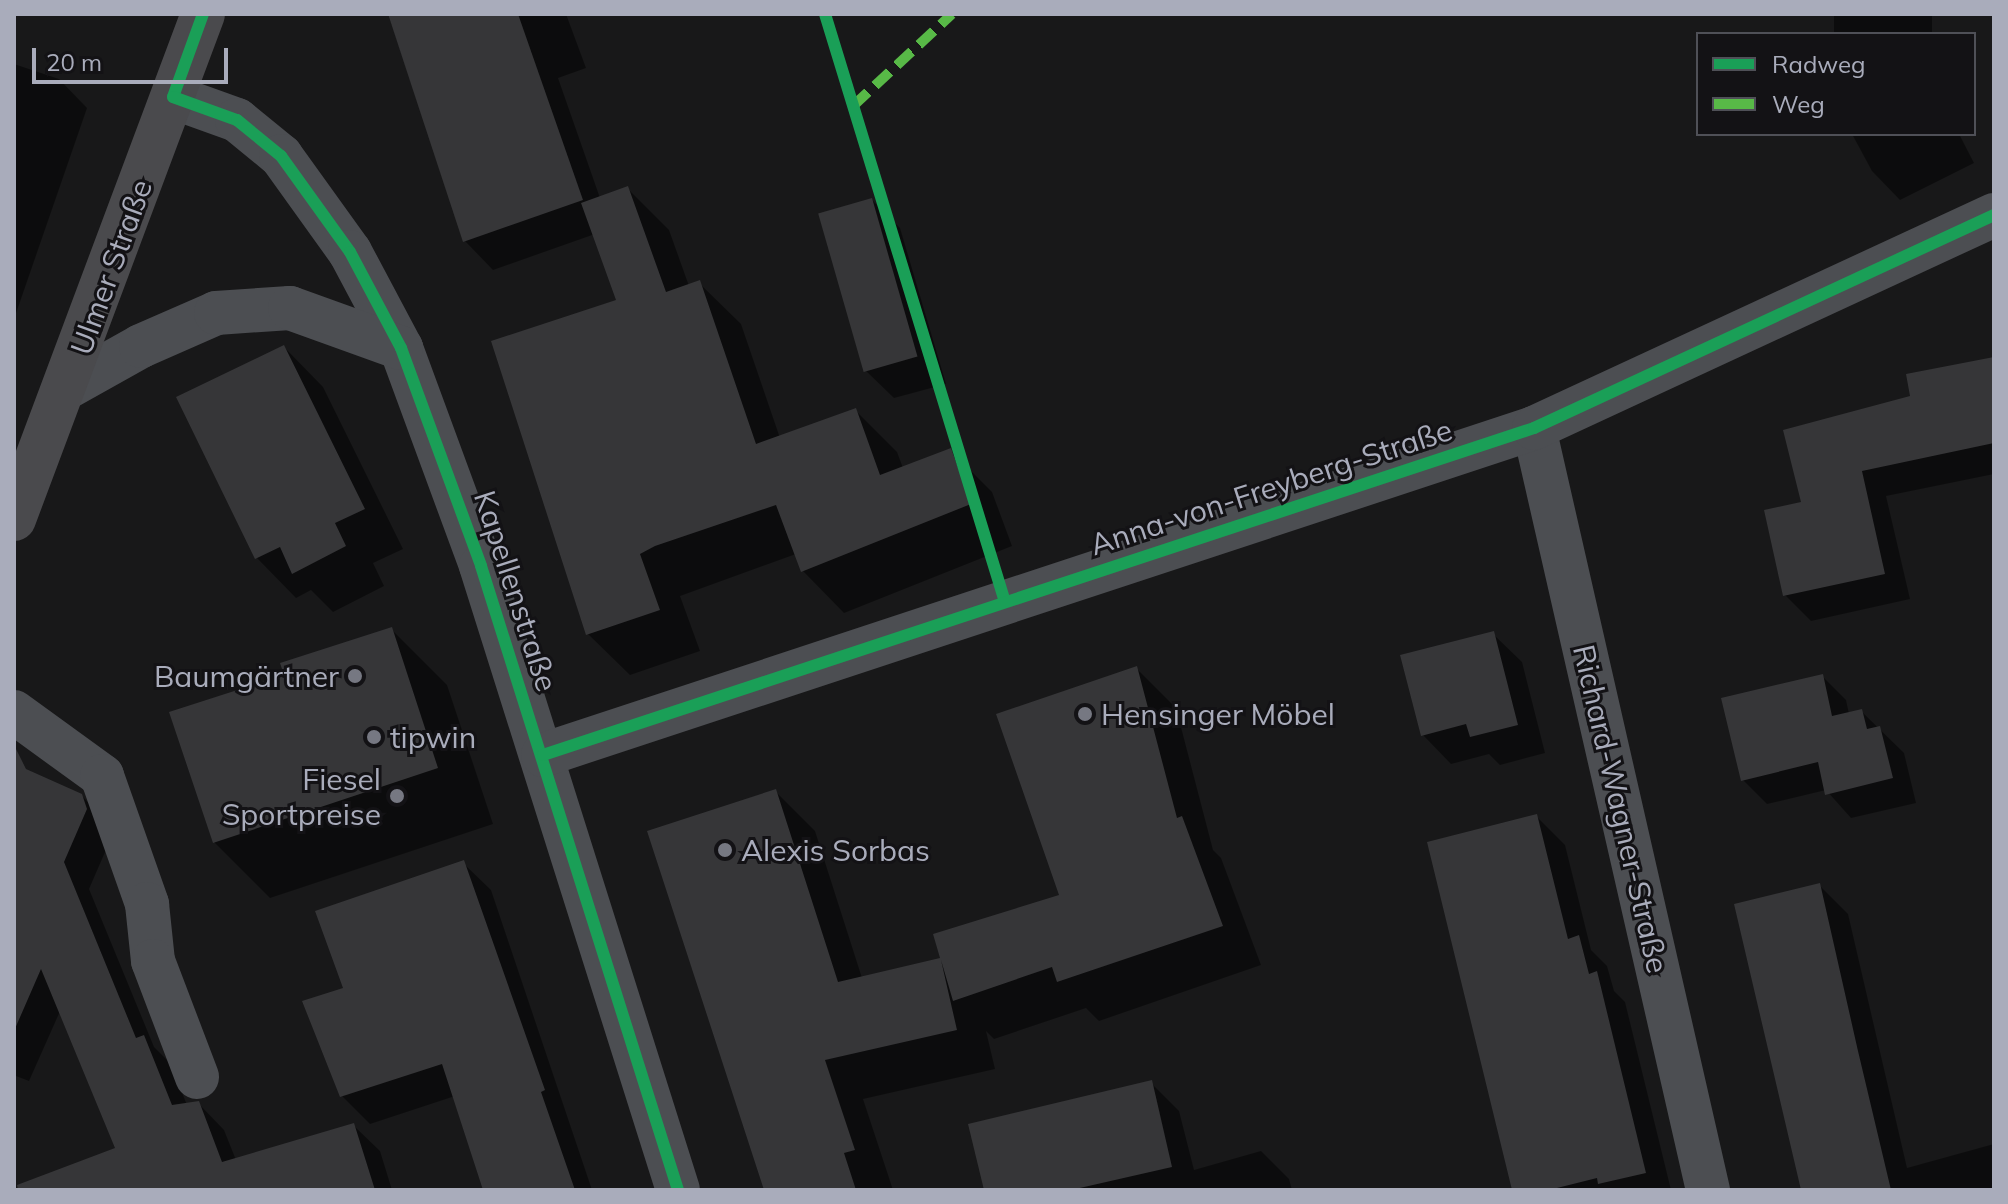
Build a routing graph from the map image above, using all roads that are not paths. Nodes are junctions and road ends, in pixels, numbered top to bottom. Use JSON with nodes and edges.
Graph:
{"nodes":[{"id":1,"x":203,"y":14,"type":"edge"},
{"id":2,"x":173,"y":97,"type":"junction"},
{"id":3,"x":1994,"y":215,"type":"edge"},
{"id":4,"x":401,"y":348,"type":"junction"},
{"id":5,"x":66,"y":388,"type":"junction"},
{"id":6,"x":1534,"y":428,"type":"junction"},
{"id":7,"x":14,"y":519,"type":"edge"},
{"id":8,"x":14,"y":712,"type":"edge"},
{"id":9,"x":543,"y":755,"type":"junction"},
{"id":10,"x":197,"y":1077,"type":"dead end"},
{"id":11,"x":678,"y":1190,"type":"edge"},
{"id":12,"x":1708,"y":1190,"type":"edge"}],
"edges":[{"from":1,"to":2,"type":"main road","name":"Ulmer Straße"},
{"from":2,"to":4,"type":"street","name":"Kapellenstraße"},
{"from":2,"to":5,"type":"main road","name":"Ulmer Straße"},
{"from":3,"to":6,"type":"street","name":"Anna-von-Freyberg-Straße"},
{"from":4,"to":5,"type":"street"},
{"from":4,"to":9,"type":"street","name":"Kapellenstraße"},
{"from":5,"to":7,"type":"main road","name":"Ulmer Straße"},
{"from":6,"to":9,"type":"street","name":"Anna-von-Freyberg-Straße"},
{"from":6,"to":12,"type":"street","name":"Richard-Wagner-Straße"},
{"from":8,"to":10,"type":"street"},
{"from":9,"to":11,"type":"street","name":"Kapellenstraße"}]}
